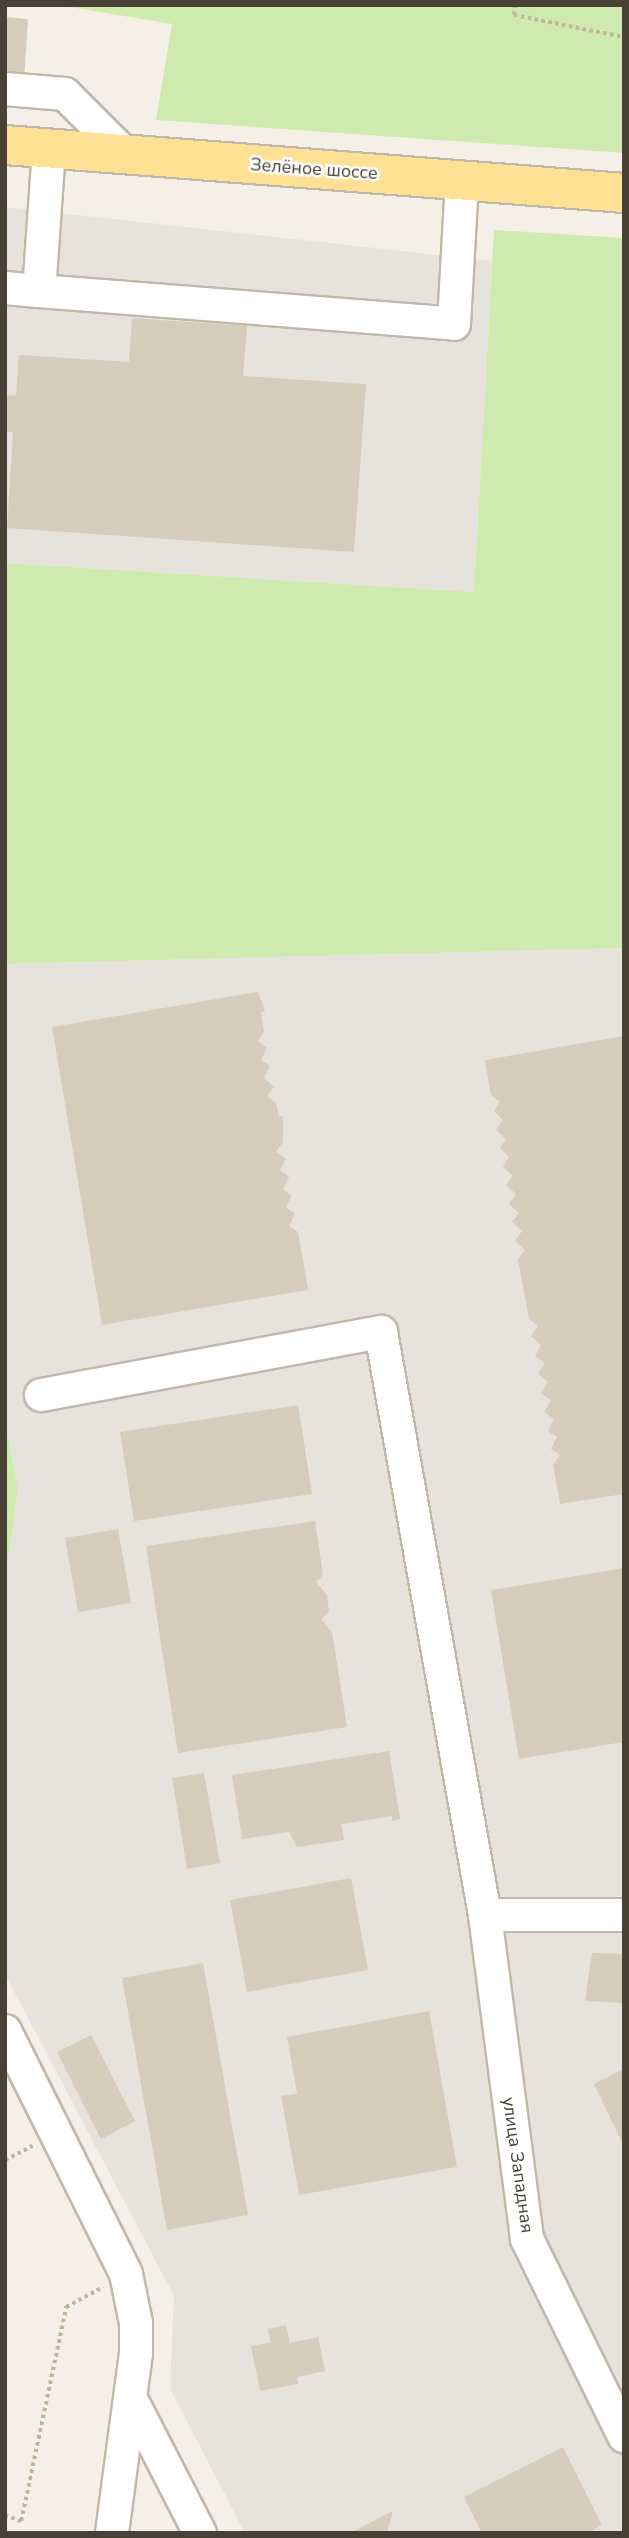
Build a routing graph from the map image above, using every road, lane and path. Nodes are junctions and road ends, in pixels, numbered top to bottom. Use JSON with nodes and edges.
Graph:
{"nodes":[{"id":1,"x":516,"y":5,"type":"edge"},
{"id":2,"x":624,"y":37,"type":"edge"},
{"id":3,"x":5,"y":89,"type":"edge"},
{"id":4,"x":5,"y":145,"type":"edge"},
{"id":5,"x":49,"y":149,"type":"junction"},
{"id":6,"x":126,"y":155,"type":"junction"},
{"id":7,"x":462,"y":180,"type":"junction"},
{"id":8,"x":624,"y":193,"type":"edge"},
{"id":9,"x":5,"y":288,"type":"edge"},
{"id":10,"x":39,"y":291,"type":"junction"},
{"id":11,"x":41,"y":1395,"type":"dead end"},
{"id":12,"x":485,"y":1915,"type":"junction"},
{"id":13,"x":624,"y":1915,"type":"edge"},
{"id":14,"x":5,"y":2031,"type":"edge"},
{"id":15,"x":57,"y":2134,"type":"junction"},
{"id":16,"x":5,"y":2160,"type":"edge"},
{"id":17,"x":126,"y":2274,"type":"junction"},
{"id":18,"x":130,"y":2398,"type":"junction"},
{"id":19,"x":624,"y":2436,"type":"edge"},
{"id":20,"x":5,"y":2515,"type":"edge"},
{"id":21,"x":112,"y":2533,"type":"edge"},
{"id":22,"x":200,"y":2533,"type":"edge"}],
"edges":[{"from":1,"to":2,"type":"path"},
{"from":3,"to":6,"type":"street"},
{"from":4,"to":5,"type":"main road","name":"Зелёное шоссе"},
{"from":5,"to":6,"type":"main road","name":"Зелёное шоссе"},
{"from":5,"to":10,"type":"street"},
{"from":6,"to":7,"type":"main road","name":"Зелёное шоссе"},
{"from":7,"to":8,"type":"main road","name":"Зелёное шоссе"},
{"from":7,"to":10,"type":"street"},
{"from":9,"to":10,"type":"street"},
{"from":11,"to":12,"type":"street","name":"улица Западная"},
{"from":12,"to":13,"type":"street"},
{"from":12,"to":19,"type":"street","name":"улица Западная"},
{"from":14,"to":15,"type":"street"},
{"from":15,"to":16,"type":"path"},
{"from":15,"to":17,"type":"street"},
{"from":17,"to":18,"type":"street"},
{"from":17,"to":20,"type":"path"},
{"from":18,"to":21,"type":"street"},
{"from":18,"to":22,"type":"street"}]}
